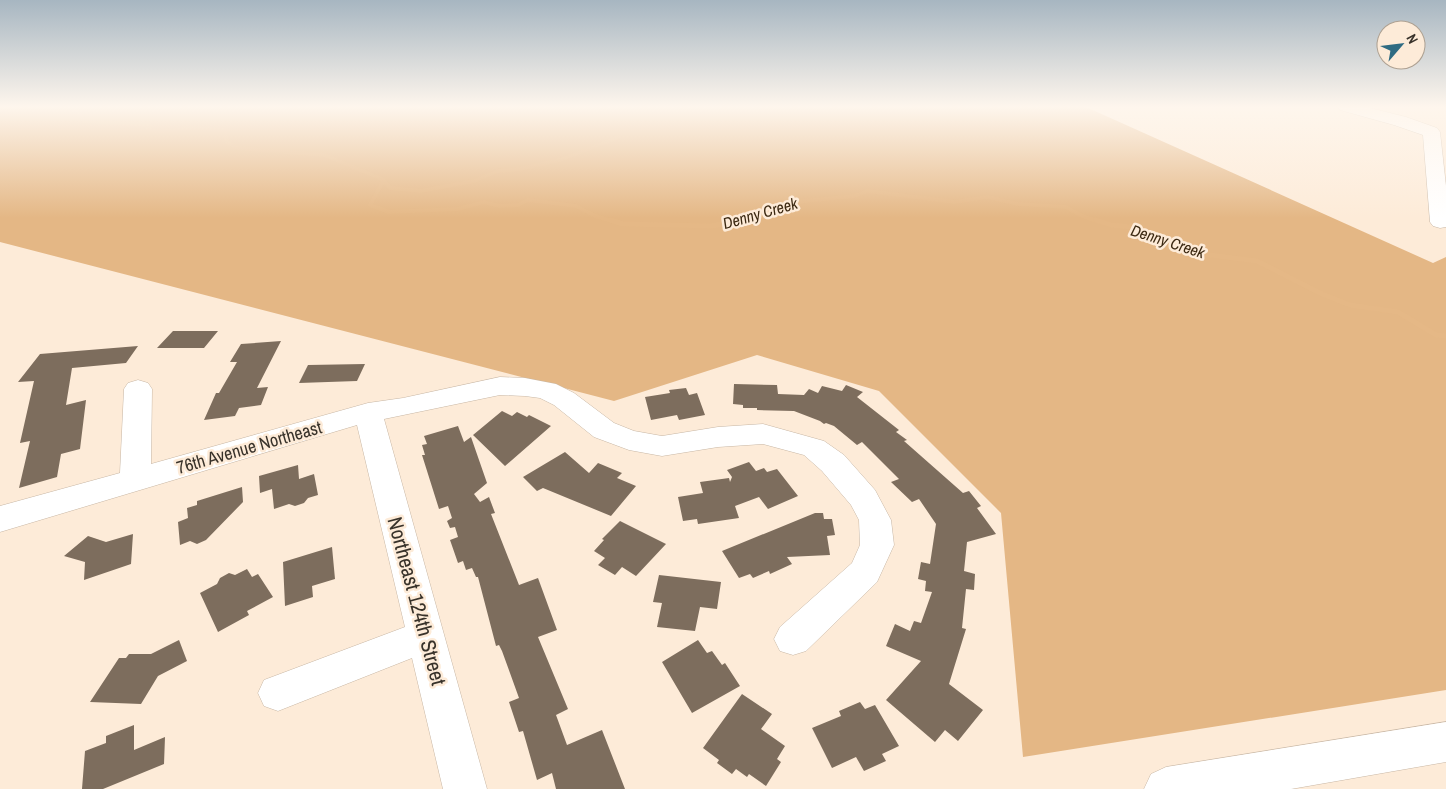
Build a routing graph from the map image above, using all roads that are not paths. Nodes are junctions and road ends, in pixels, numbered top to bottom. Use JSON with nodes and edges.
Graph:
{"nodes":[{"id":1,"x":1432,"y":144,"type":"edge"},
{"id":2,"x":1440,"y":222,"type":"dead end"},
{"id":3,"x":138,"y":389,"type":"dead end"},
{"id":4,"x":368,"y":412,"type":"junction"},
{"id":5,"x":134,"y":480,"type":"junction"},
{"id":6,"x":0,"y":520,"type":"edge"},
{"id":7,"x":426,"y":636,"type":"junction"},
{"id":8,"x":793,"y":639,"type":"dead end"},
{"id":9,"x":278,"y":693,"type":"dead end"},
{"id":10,"x":1446,"y":742,"type":"edge"},
{"id":11,"x":465,"y":789,"type":"edge"},
{"id":12,"x":1166,"y":789,"type":"edge"}],
"edges":[{"from":1,"to":2,"type":"street"},
{"from":3,"to":5,"type":"street"},
{"from":4,"to":5,"type":"street","name":"76th Avenue Northeast"},
{"from":4,"to":7,"type":"street","name":"Northeast 124th Street"},
{"from":4,"to":8,"type":"street","name":"76th Avenue Northeast"},
{"from":5,"to":6,"type":"street","name":"76th Avenue Northeast"},
{"from":7,"to":9,"type":"street"},
{"from":7,"to":11,"type":"street","name":"Northeast 124th Street"},
{"from":10,"to":12,"type":"street"}]}
